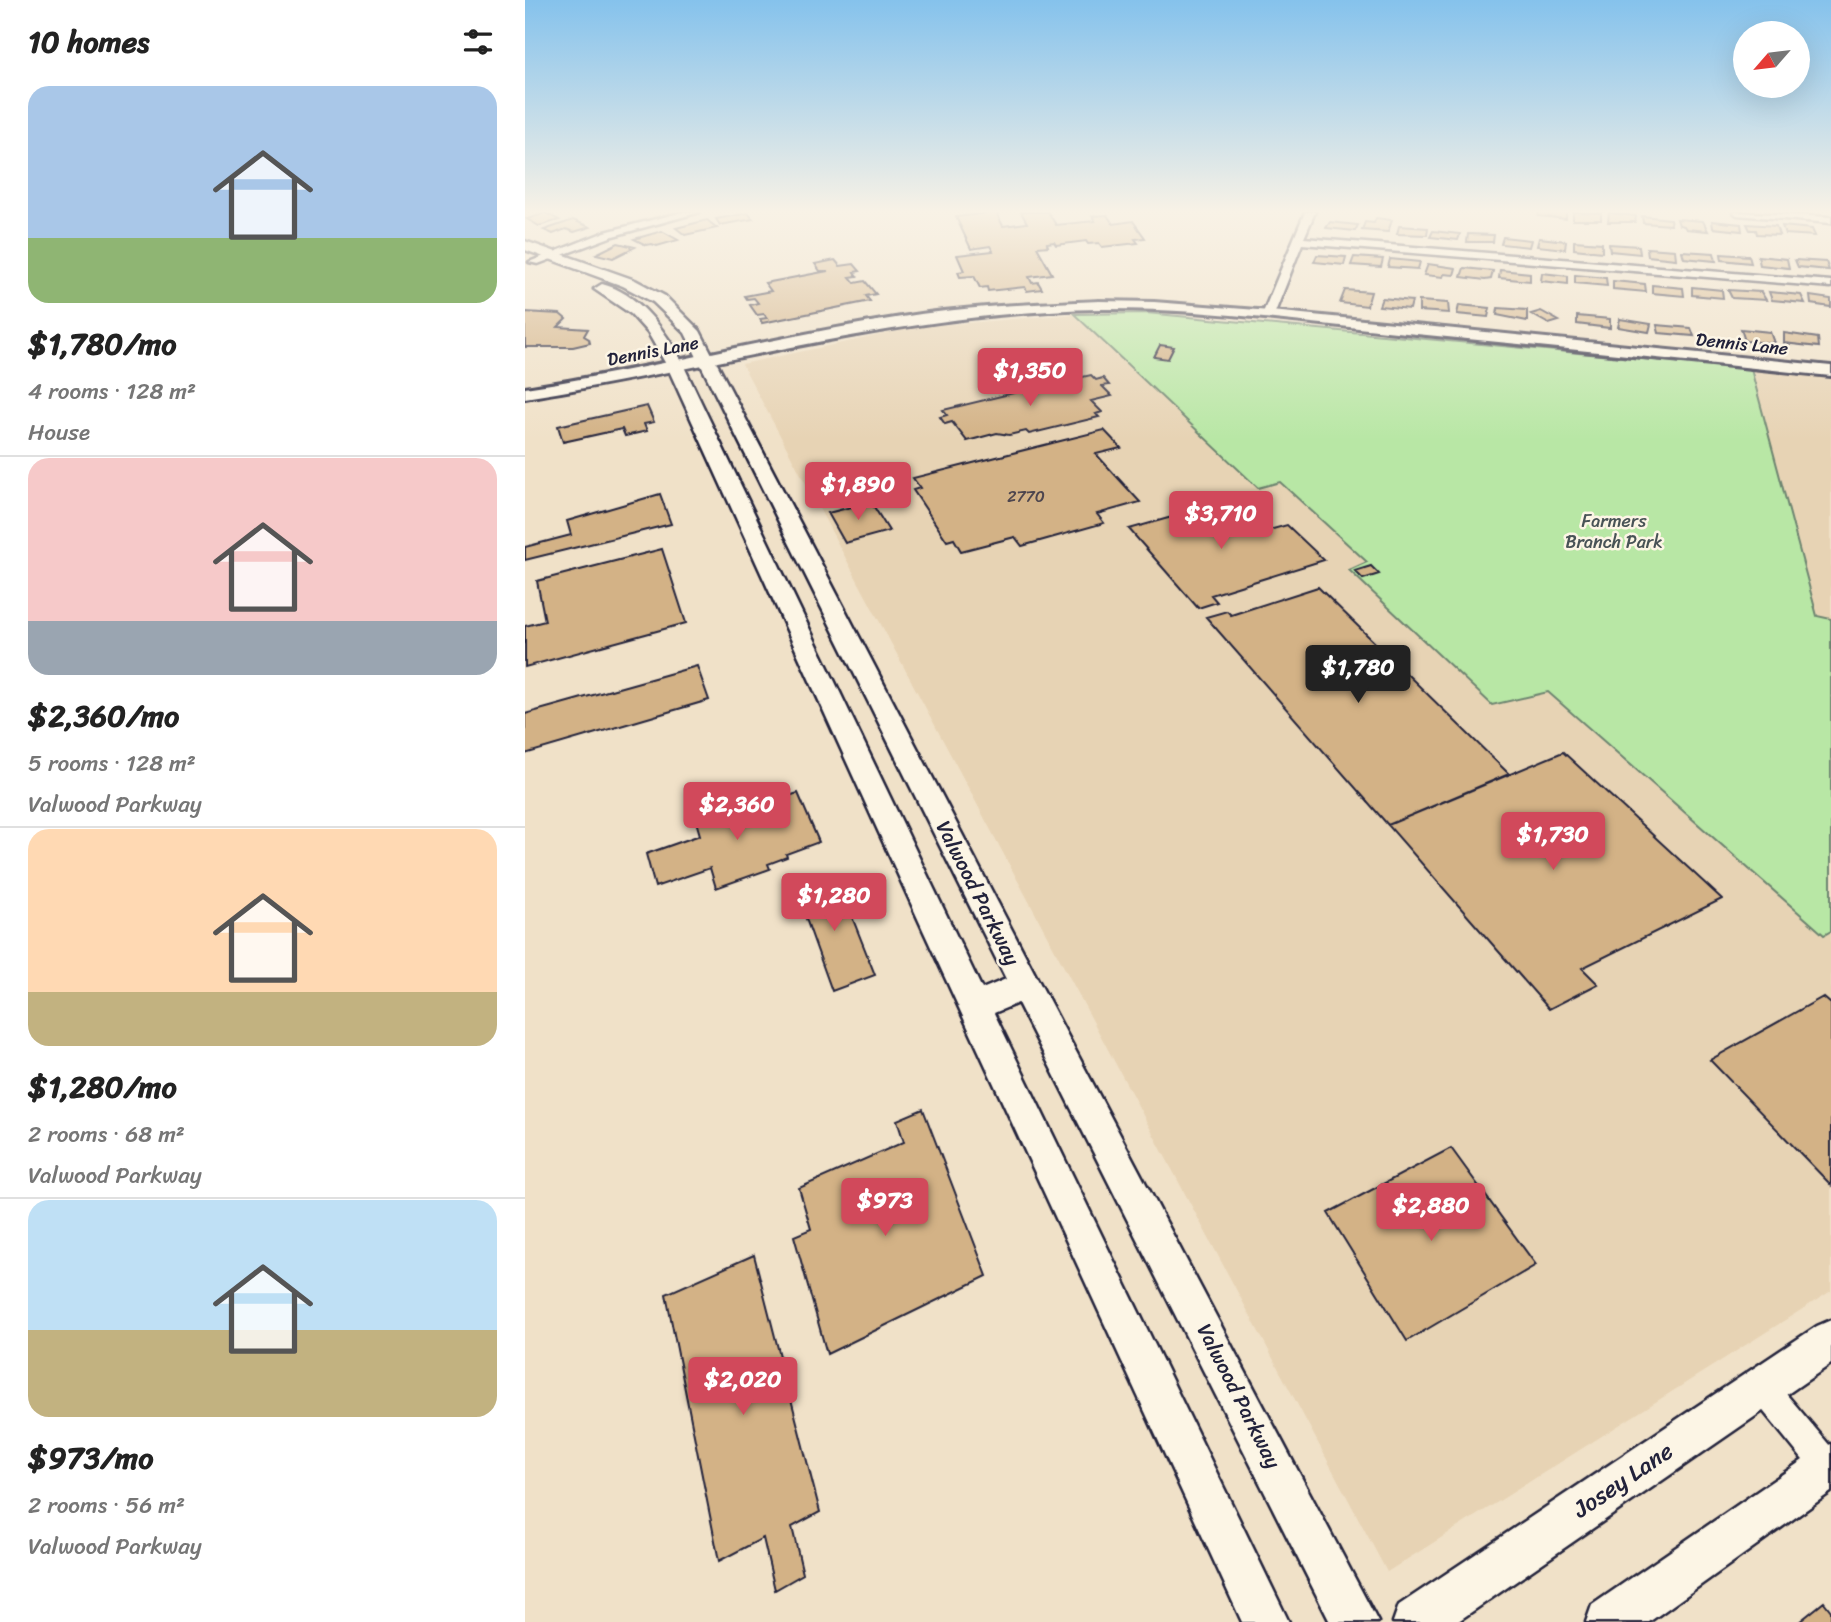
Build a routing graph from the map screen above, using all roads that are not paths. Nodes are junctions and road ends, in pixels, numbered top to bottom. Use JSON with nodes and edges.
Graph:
{"nodes":[{"id":1,"x":600,"y":288,"type":"edge"},
{"id":2,"x":639,"y":288,"type":"edge"},
{"id":3,"x":1280,"y":288,"type":"edge"},
{"id":4,"x":1268,"y":315,"type":"junction"},
{"id":5,"x":707,"y":360,"type":"junction"},
{"id":6,"x":675,"y":366,"type":"junction"},
{"id":7,"x":1831,"y":371,"type":"edge"},
{"id":8,"x":525,"y":393,"type":"edge"},
{"id":9,"x":755,"y":535,"type":"junction"},
{"id":10,"x":820,"y":582,"type":"junction"},
{"id":11,"x":908,"y":756,"type":"junction"},
{"id":12,"x":865,"y":772,"type":"junction"},
{"id":13,"x":1025,"y":985,"type":"junction"},
{"id":14,"x":975,"y":1007,"type":"junction"},
{"id":15,"x":1831,"y":1339,"type":"edge"},
{"id":16,"x":1761,"y":1385,"type":"junction"},
{"id":17,"x":1830,"y":1468,"type":"edge"},
{"id":18,"x":1266,"y":1622,"type":"edge"},
{"id":19,"x":1355,"y":1622,"type":"edge"},
{"id":20,"x":1416,"y":1622,"type":"edge"},
{"id":21,"x":1609,"y":1622,"type":"edge"}],
"edges":[{"from":1,"to":6,"type":"main road"},
{"from":2,"to":5,"type":"main road","name":"Valwood Parkway"},
{"from":3,"to":4,"type":"street"},
{"from":4,"to":5,"type":"street","name":"Dennis Lane"},
{"from":4,"to":7,"type":"street","name":"Dennis Lane"},
{"from":5,"to":6,"type":"street","name":"Dennis Lane"},
{"from":5,"to":10,"type":"main road","name":"Valwood Parkway"},
{"from":6,"to":8,"type":"street","name":"Dennis Lane"},
{"from":6,"to":9,"type":"main road"},
{"from":9,"to":10,"type":"main road"},
{"from":9,"to":12,"type":"main road"},
{"from":10,"to":11,"type":"main road","name":"Valwood Parkway"},
{"from":11,"to":12,"type":"main road"},
{"from":11,"to":13,"type":"main road","name":"Valwood Parkway"},
{"from":12,"to":14,"type":"main road"},
{"from":13,"to":14,"type":"main road"},
{"from":13,"to":19,"type":"main road","name":"Valwood Parkway"},
{"from":14,"to":18,"type":"main road"},
{"from":15,"to":16,"type":"main road","name":"Josey Lane"},
{"from":16,"to":17,"type":"street"},
{"from":16,"to":20,"type":"main road","name":"Josey Lane"},
{"from":17,"to":21,"type":"main road"}]}
